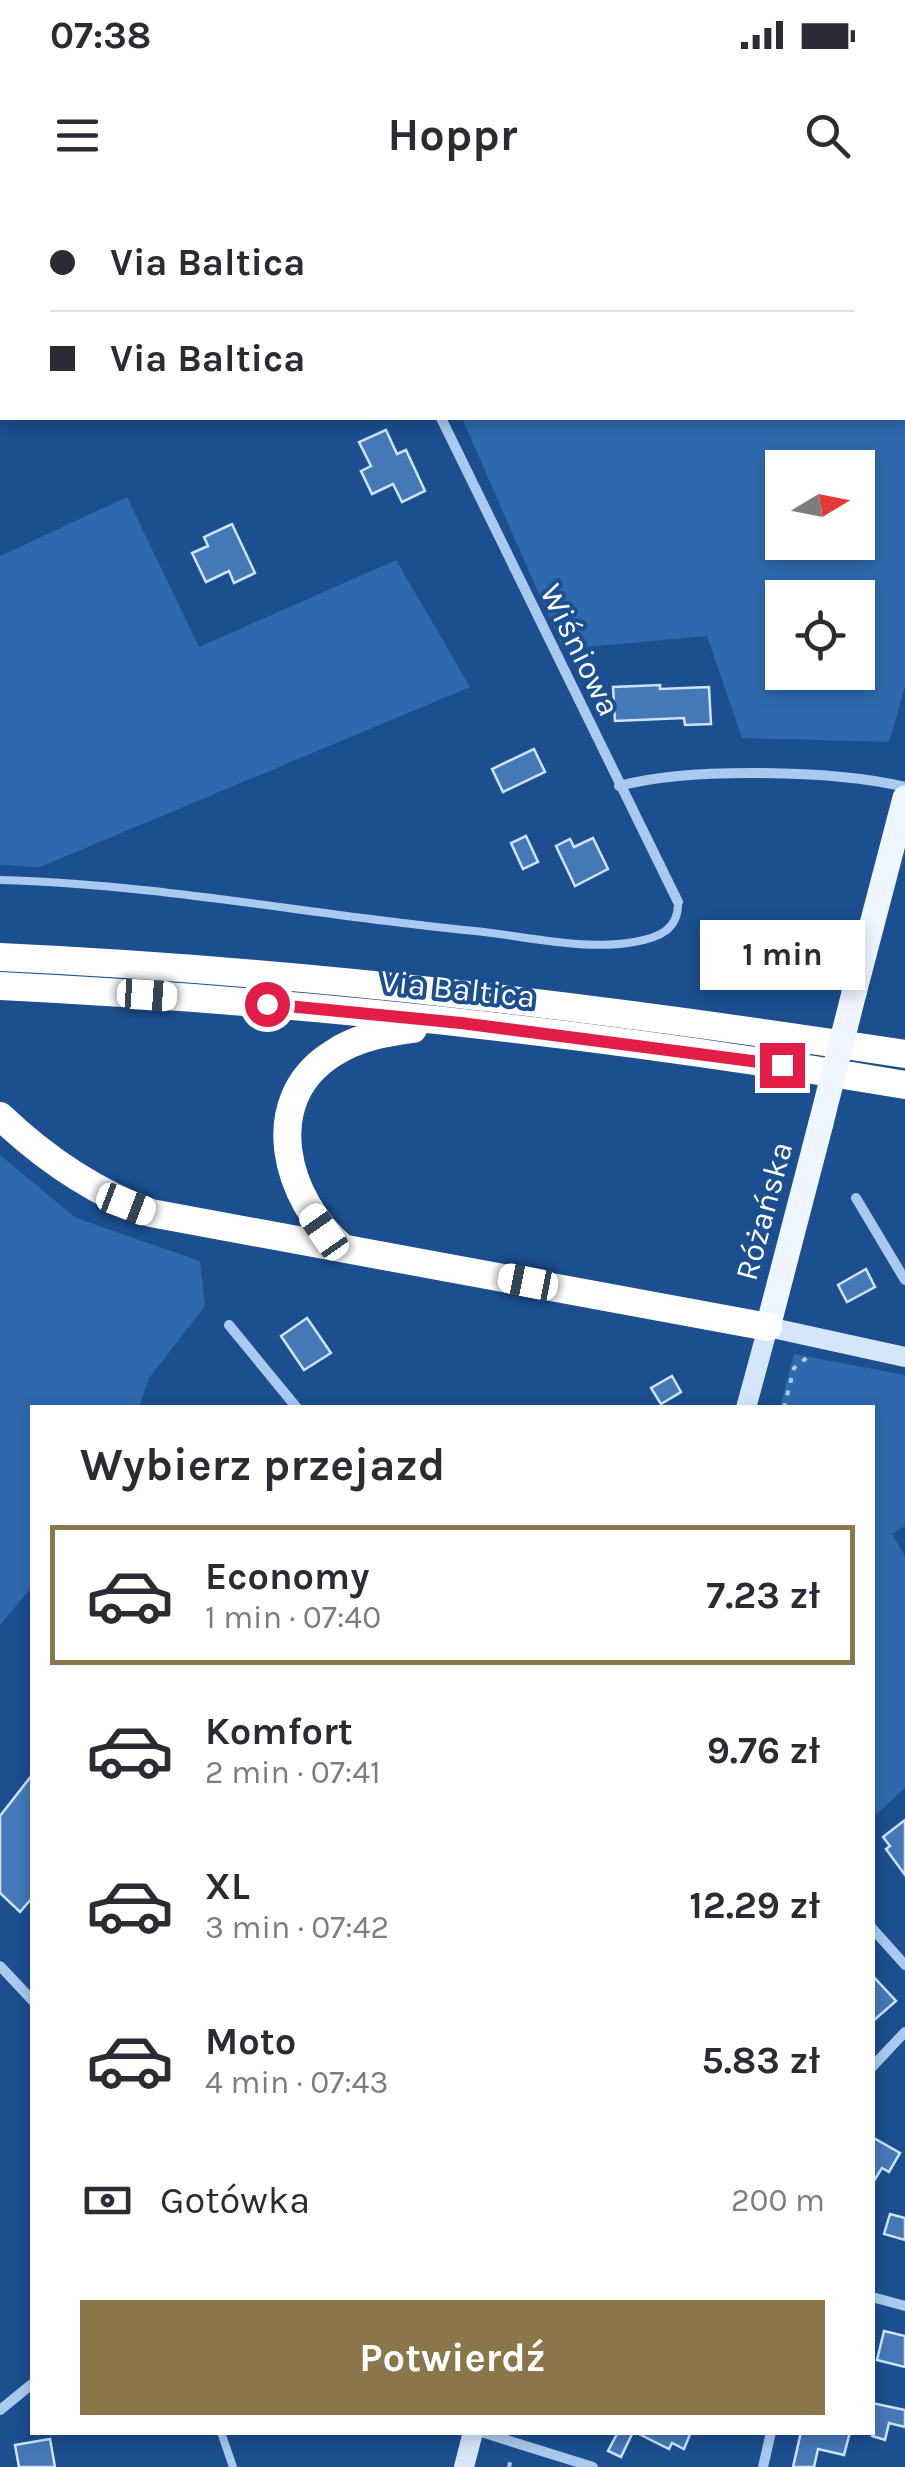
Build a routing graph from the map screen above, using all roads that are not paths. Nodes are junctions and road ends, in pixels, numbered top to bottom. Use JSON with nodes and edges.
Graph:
{"nodes":[{"id":1,"x":442,"y":420,"type":"edge"},
{"id":2,"x":619,"y":786,"type":"junction"},
{"id":3,"x":905,"y":787,"type":"edge"},
{"id":4,"x":905,"y":798,"type":"edge"},
{"id":5,"x":0,"y":880,"type":"edge"},
{"id":6,"x":678,"y":902,"type":"joint"},
{"id":7,"x":0,"y":957,"type":"edge"},
{"id":8,"x":0,"y":986,"type":"edge"},
{"id":9,"x":461,"y":1023,"type":"junction"},
{"id":10,"x":905,"y":1054,"type":"edge"},
{"id":11,"x":905,"y":1085,"type":"edge"},
{"id":12,"x":0,"y":1116,"type":"edge"},
{"id":13,"x":856,"y":1198,"type":"dead end"},
{"id":14,"x":343,"y":1248,"type":"junction"},
{"id":15,"x":905,"y":1280,"type":"edge"},
{"id":16,"x":229,"y":1325,"type":"dead end"},
{"id":17,"x":768,"y":1327,"type":"junction"},
{"id":18,"x":905,"y":1357,"type":"edge"},
{"id":19,"x":294,"y":1405,"type":"edge"},
{"id":20,"x":747,"y":1405,"type":"edge"},
{"id":21,"x":875,"y":1931,"type":"edge"},
{"id":22,"x":905,"y":1964,"type":"edge"},
{"id":23,"x":0,"y":1966,"type":"edge"},
{"id":24,"x":30,"y":1998,"type":"edge"},
{"id":25,"x":905,"y":2032,"type":"edge"},
{"id":26,"x":875,"y":2064,"type":"edge"},
{"id":27,"x":875,"y":2298,"type":"edge"},
{"id":28,"x":905,"y":2306,"type":"edge"},
{"id":29,"x":30,"y":2386,"type":"edge"},
{"id":30,"x":0,"y":2410,"type":"edge"},
{"id":31,"x":222,"y":2435,"type":"edge"},
{"id":32,"x":472,"y":2435,"type":"edge"},
{"id":33,"x":492,"y":2435,"type":"edge"},
{"id":34,"x":771,"y":2435,"type":"edge"},
{"id":35,"x":233,"y":2467,"type":"edge"},
{"id":36,"x":464,"y":2467,"type":"edge"},
{"id":37,"x":593,"y":2467,"type":"edge"},
{"id":38,"x":763,"y":2467,"type":"edge"}],
"edges":[{"from":1,"to":2,"type":"street","name":"Wiśniowa"},
{"from":2,"to":3,"type":"street"},
{"from":2,"to":6,"type":"street","name":"Wiśniowa"},
{"from":4,"to":17,"type":"main road","name":"Różańska","bridge":true},
{"from":5,"to":6,"type":"lane"},
{"from":7,"to":10,"type":"highway","name":"Via Baltica"},
{"from":8,"to":9,"type":"highway","name":"Via Baltica"},
{"from":9,"to":11,"type":"highway","name":"Via Baltica"},
{"from":9,"to":14,"type":"highway"},
{"from":12,"to":14,"type":"highway"},
{"from":13,"to":15,"type":"street"},
{"from":14,"to":17,"type":"highway"},
{"from":16,"to":19,"type":"street"},
{"from":17,"to":18,"type":"street"},
{"from":17,"to":20,"type":"street","name":"Różańska"},
{"from":21,"to":22,"type":"street"},
{"from":23,"to":24,"type":"street"},
{"from":25,"to":26,"type":"street"},
{"from":27,"to":28,"type":"street"},
{"from":29,"to":30,"type":"street"},
{"from":31,"to":35,"type":"lane"},
{"from":32,"to":36,"type":"street"},
{"from":33,"to":37,"type":"street"},
{"from":34,"to":38,"type":"street"}]}
